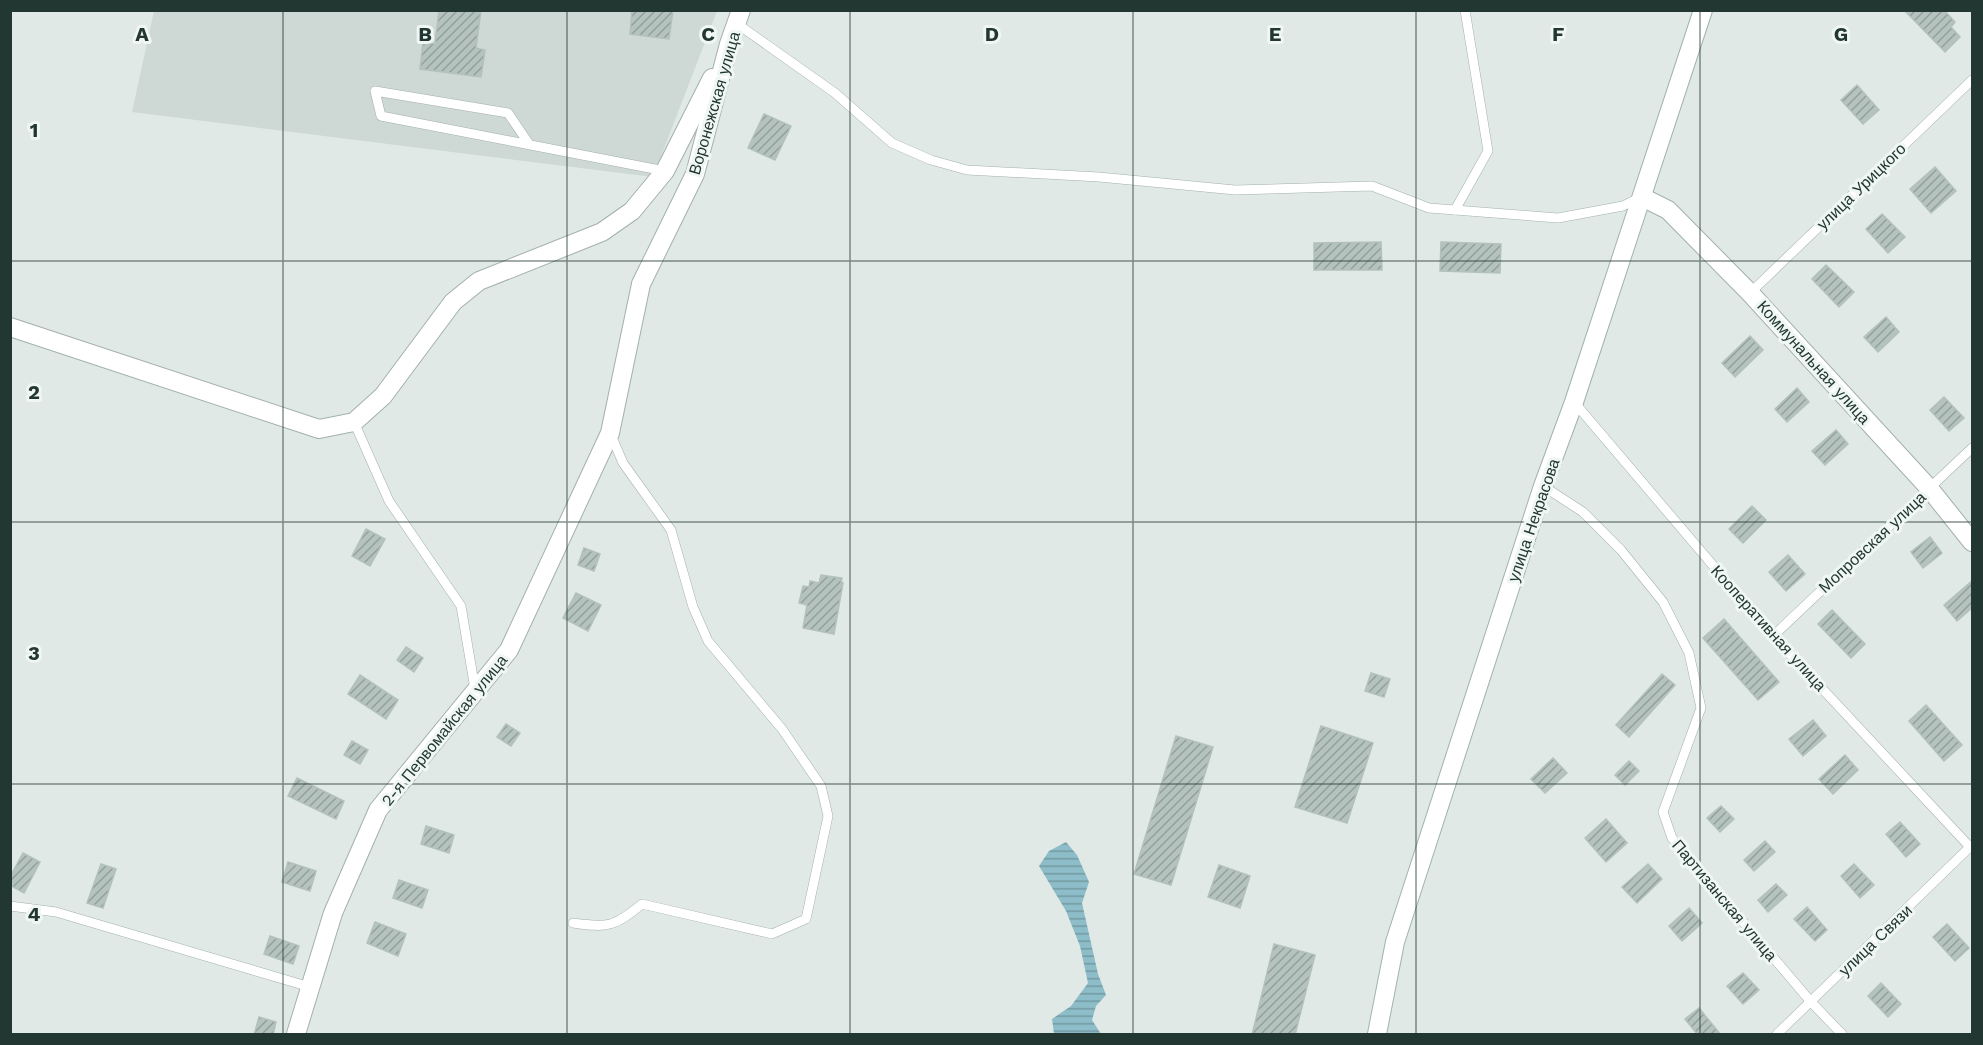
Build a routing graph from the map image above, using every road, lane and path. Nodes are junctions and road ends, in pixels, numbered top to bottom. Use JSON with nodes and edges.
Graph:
{"nodes":[{"id":1,"x":1465,"y":10,"type":"edge"},
{"id":2,"x":1703,"y":10,"type":"edge"},
{"id":3,"x":739,"y":16,"type":"edge"},
{"id":4,"x":729,"y":44,"type":"junction"},
{"id":5,"x":1972,"y":80,"type":"edge"},
{"id":6,"x":529,"y":144,"type":"junction"},
{"id":7,"x":665,"y":171,"type":"junction"},
{"id":8,"x":1642,"y":197,"type":"junction"},
{"id":9,"x":1455,"y":210,"type":"junction"},
{"id":10,"x":1750,"y":293,"type":"junction"},
{"id":11,"x":10,"y":327,"type":"edge"},
{"id":12,"x":1574,"y":402,"type":"junction"},
{"id":13,"x":354,"y":422,"type":"junction"},
{"id":14,"x":610,"y":433,"type":"junction"},
{"id":15,"x":1972,"y":448,"type":"edge"},
{"id":16,"x":1543,"y":486,"type":"junction"},
{"id":17,"x":1929,"y":488,"type":"junction"},
{"id":18,"x":1972,"y":542,"type":"edge"},
{"id":19,"x":1773,"y":636,"type":"junction"},
{"id":20,"x":475,"y":691,"type":"junction"},
{"id":21,"x":1971,"y":846,"type":"edge"},
{"id":22,"x":10,"y":906,"type":"edge"},
{"id":23,"x":573,"y":923,"type":"dead end"},
{"id":24,"x":310,"y":987,"type":"junction"},
{"id":25,"x":1811,"y":1002,"type":"junction"},
{"id":26,"x":296,"y":1035,"type":"edge"},
{"id":27,"x":1377,"y":1035,"type":"edge"},
{"id":28,"x":1777,"y":1035,"type":"edge"},
{"id":29,"x":1842,"y":1035,"type":"edge"}],
"edges":[{"from":1,"to":9,"type":"lane"},
{"from":2,"to":8,"type":"street","name":"улица Некрасова"},
{"from":3,"to":4,"type":"street","name":"Воронежская улица"},
{"from":3,"to":9,"type":"lane"},
{"from":4,"to":7,"type":"street"},
{"from":4,"to":14,"type":"street","name":"Воронежская улица"},
{"from":5,"to":10,"type":"lane","name":"улица Урицкого"},
{"from":6,"to":6,"type":"lane"},
{"from":6,"to":7,"type":"lane"},
{"from":7,"to":13,"type":"street"},
{"from":8,"to":9,"type":"lane"},
{"from":8,"to":10,"type":"street","name":"Коммунальная улица"},
{"from":8,"to":12,"type":"street","name":"улица Некрасова"},
{"from":10,"to":17,"type":"street","name":"Коммунальная улица"},
{"from":11,"to":13,"type":"street"},
{"from":12,"to":16,"type":"street","name":"улица Некрасова"},
{"from":12,"to":19,"type":"lane","name":"Кооперативная улица"},
{"from":13,"to":20,"type":"lane"},
{"from":14,"to":20,"type":"street","name":"2-я Первомайская улица"},
{"from":14,"to":23,"type":"lane"},
{"from":15,"to":17,"type":"lane","name":"Мопровская улица"},
{"from":16,"to":25,"type":"lane","name":"Партизанская улица"},
{"from":16,"to":27,"type":"street","name":"улица Некрасова"},
{"from":17,"to":18,"type":"street","name":"Коммунальная улица"},
{"from":17,"to":19,"type":"lane","name":"Мопровская улица"},
{"from":19,"to":21,"type":"lane","name":"Кооперативная улица"},
{"from":20,"to":24,"type":"street","name":"2-я Первомайская улица"},
{"from":21,"to":25,"type":"lane","name":"улица Связи"},
{"from":22,"to":24,"type":"lane"},
{"from":24,"to":26,"type":"street","name":"2-я Первомайская улица"},
{"from":25,"to":28,"type":"lane","name":"улица Связи"},
{"from":25,"to":29,"type":"lane","name":"Партизанская улица"}]}
